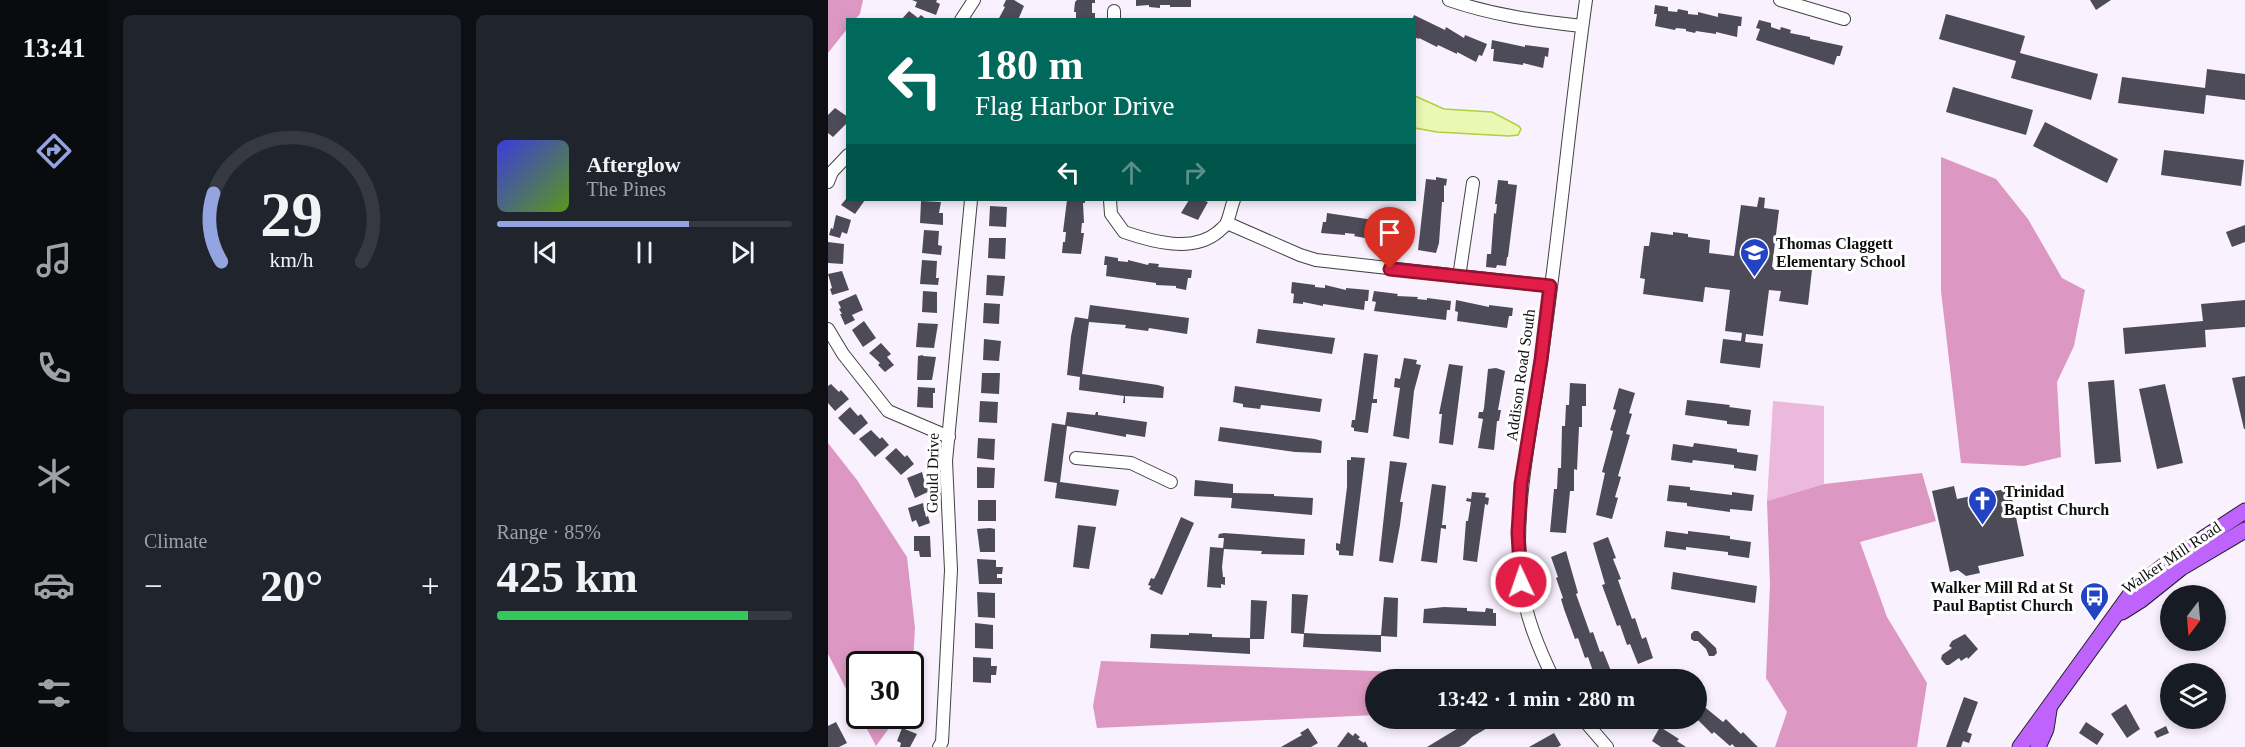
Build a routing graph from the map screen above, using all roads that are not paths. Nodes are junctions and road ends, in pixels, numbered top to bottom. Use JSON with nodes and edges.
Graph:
{"nodes":[{"id":1,"x":974,"y":0,"type":"edge"},
{"id":2,"x":1449,"y":0,"type":"edge"},
{"id":3,"x":1586,"y":0,"type":"edge"},
{"id":4,"x":1780,"y":0,"type":"edge"},
{"id":5,"x":962,"y":18,"type":"edge"},
{"id":6,"x":1844,"y":19,"type":"dead end"},
{"id":7,"x":1582,"y":26,"type":"junction"},
{"id":8,"x":846,"y":157,"type":"edge"},
{"id":9,"x":828,"y":182,"type":"edge"},
{"id":10,"x":1473,"y":183,"type":"dead end"},
{"id":11,"x":971,"y":201,"type":"edge"},
{"id":12,"x":1110,"y":201,"type":"edge"},
{"id":13,"x":1234,"y":201,"type":"edge"},
{"id":14,"x":1227,"y":223,"type":"junction"},
{"id":15,"x":1459,"y":277,"type":"junction"},
{"id":16,"x":1550,"y":286,"type":"junction"},
{"id":17,"x":828,"y":329,"type":"edge"},
{"id":18,"x":949,"y":437,"type":"junction"},
{"id":19,"x":1076,"y":458,"type":"dead end"},
{"id":20,"x":1171,"y":482,"type":"dead end"},
{"id":21,"x":2245,"y":511,"type":"edge"},
{"id":22,"x":2245,"y":530,"type":"edge"},
{"id":23,"x":2117,"y":615,"type":"junction"},
{"id":24,"x":1549,"y":669,"type":"edge"},
{"id":25,"x":2045,"y":712,"type":"junction"},
{"id":26,"x":1591,"y":729,"type":"edge"},
{"id":27,"x":939,"y":747,"type":"edge"},
{"id":28,"x":1607,"y":747,"type":"edge"},
{"id":29,"x":2020,"y":747,"type":"edge"},
{"id":30,"x":2028,"y":747,"type":"edge"},
{"id":31,"x":2038,"y":747,"type":"edge"}],
"edges":[{"from":1,"to":5,"type":"street"},
{"from":2,"to":7,"type":"street"},
{"from":3,"to":7,"type":"street","name":"Addison Road South"},
{"from":4,"to":6,"type":"street"},
{"from":7,"to":16,"type":"street","name":"Addison Road South"},
{"from":8,"to":9,"type":"street"},
{"from":10,"to":15,"type":"street"},
{"from":11,"to":18,"type":"street","name":"Gould Drive"},
{"from":12,"to":14,"type":"street"},
{"from":13,"to":14,"type":"street"},
{"from":14,"to":15,"type":"street"},
{"from":15,"to":16,"type":"street"},
{"from":16,"to":24,"type":"street","name":"Addison Road South"},
{"from":17,"to":18,"type":"street"},
{"from":18,"to":27,"type":"street","name":"Gould Drive"},
{"from":19,"to":20,"type":"street"},
{"from":21,"to":23,"type":"main road","name":"Walker Mill Road"},
{"from":22,"to":23,"type":"main road","name":"Walker Mill Road"},
{"from":23,"to":25,"type":"main road","name":"Walker Mill Road"},
{"from":25,"to":29,"type":"main road","name":"Walker Mill Road"},
{"from":25,"to":30,"type":"main road"},
{"from":25,"to":31,"type":"main road","name":"Walker Mill Road"},
{"from":26,"to":28,"type":"street"}]}
